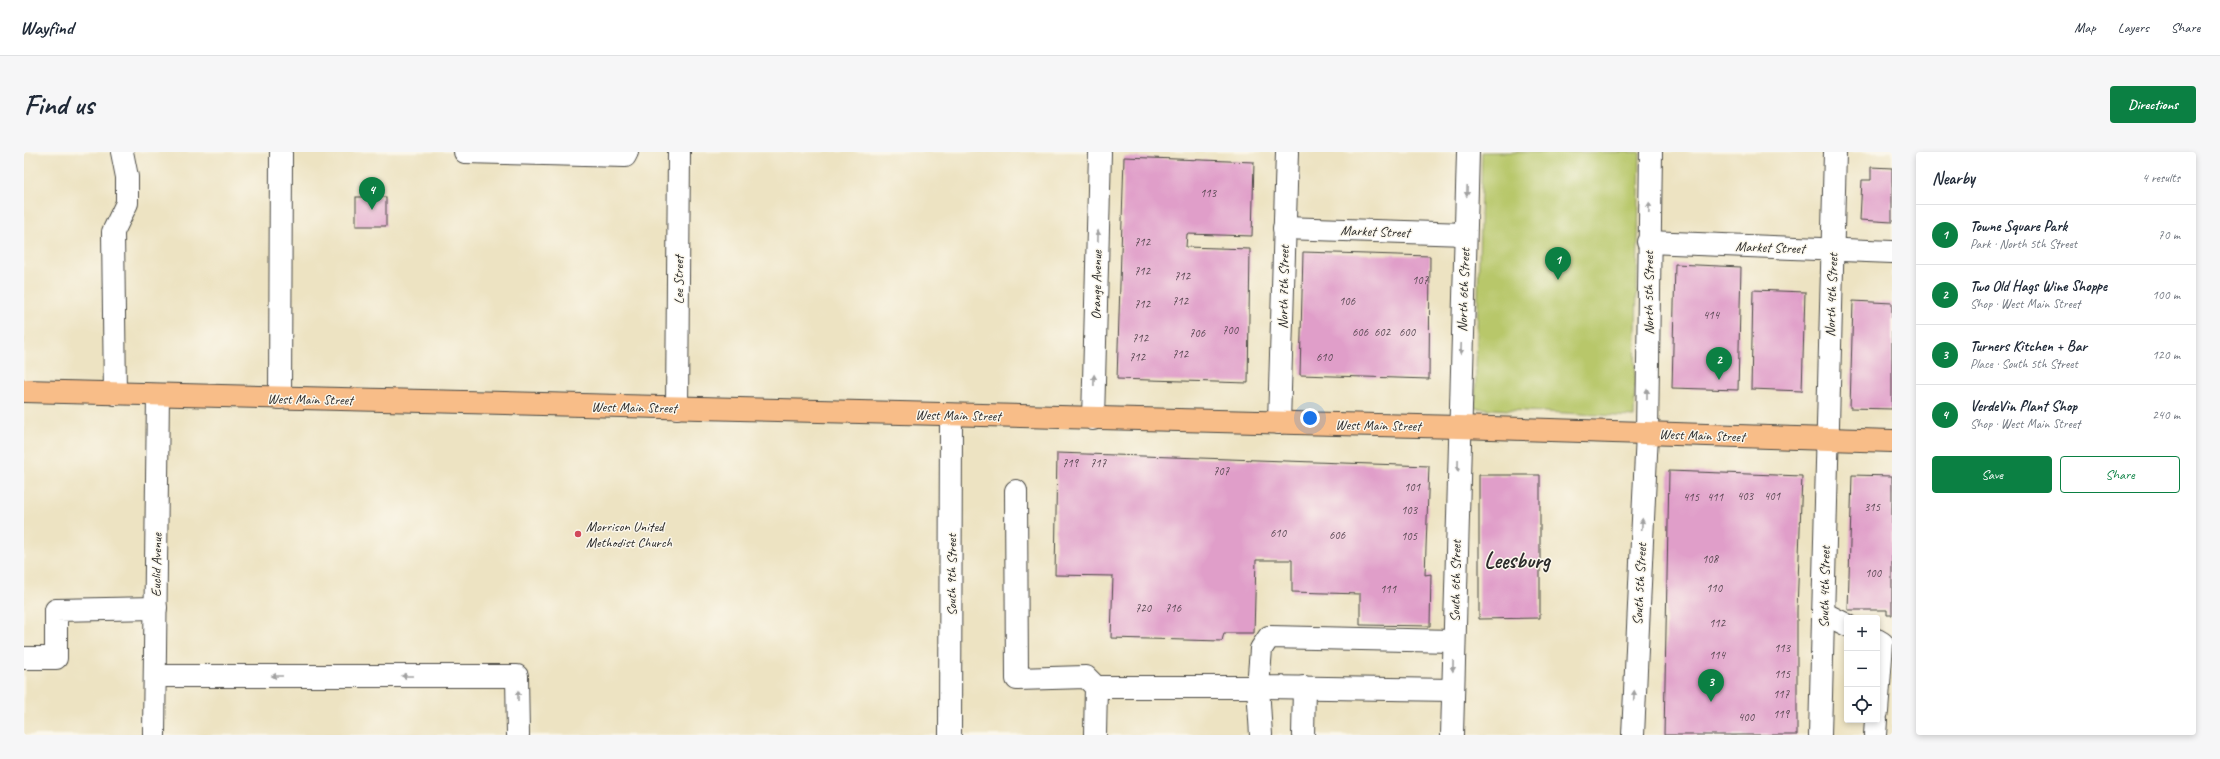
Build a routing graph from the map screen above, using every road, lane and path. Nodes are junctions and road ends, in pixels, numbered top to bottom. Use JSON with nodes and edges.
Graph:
{"nodes":[{"id":1,"x":122,"y":152,"type":"edge"},
{"id":2,"x":281,"y":152,"type":"edge"},
{"id":3,"x":465,"y":152,"type":"edge"},
{"id":4,"x":627,"y":152,"type":"edge"},
{"id":5,"x":679,"y":152,"type":"edge"},
{"id":6,"x":1100,"y":152,"type":"edge"},
{"id":7,"x":1287,"y":152,"type":"edge"},
{"id":8,"x":1468,"y":152,"type":"edge"},
{"id":9,"x":1651,"y":152,"type":"edge"},
{"id":10,"x":1835,"y":152,"type":"edge"},
{"id":11,"x":1284,"y":228,"type":"junction"},
{"id":12,"x":1465,"y":234,"type":"junction"},
{"id":13,"x":1648,"y":242,"type":"junction"},
{"id":14,"x":1832,"y":250,"type":"junction"},
{"id":15,"x":1892,"y":252,"type":"edge"},
{"id":16,"x":24,"y":391,"type":"edge"},
{"id":17,"x":115,"y":394,"type":"junction"},
{"id":18,"x":158,"y":395,"type":"junction"},
{"id":19,"x":280,"y":398,"type":"junction"},
{"id":20,"x":677,"y":408,"type":"junction"},
{"id":21,"x":951,"y":415,"type":"junction"},
{"id":22,"x":1093,"y":419,"type":"junction"},
{"id":23,"x":1279,"y":423,"type":"junction"},
{"id":24,"x":1459,"y":427,"type":"junction"},
{"id":25,"x":1647,"y":433,"type":"junction"},
{"id":26,"x":1827,"y":439,"type":"junction"},
{"id":27,"x":1892,"y":441,"type":"edge"},
{"id":28,"x":1016,"y":491,"type":"dead end"},
{"id":29,"x":156,"y":608,"type":"junction"},
{"id":30,"x":1823,"y":613,"type":"junction"},
{"id":31,"x":1844,"y":624,"type":"edge"},
{"id":32,"x":1454,"y":641,"type":"junction"},
{"id":33,"x":1880,"y":642,"type":"edge"},
{"id":34,"x":24,"y":658,"type":"edge"},
{"id":35,"x":155,"y":676,"type":"junction"},
{"id":36,"x":1096,"y":687,"type":"junction"},
{"id":37,"x":1258,"y":687,"type":"junction"},
{"id":38,"x":1879,"y":687,"type":"edge"},
{"id":39,"x":1304,"y":688,"type":"junction"},
{"id":40,"x":1453,"y":690,"type":"junction"},
{"id":41,"x":1876,"y":723,"type":"edge"},
{"id":42,"x":154,"y":735,"type":"edge"},
{"id":43,"x":518,"y":735,"type":"edge"},
{"id":44,"x":950,"y":735,"type":"edge"},
{"id":45,"x":1095,"y":735,"type":"edge"},
{"id":46,"x":1261,"y":735,"type":"edge"},
{"id":47,"x":1303,"y":735,"type":"edge"},
{"id":48,"x":1452,"y":735,"type":"edge"},
{"id":49,"x":1633,"y":735,"type":"edge"},
{"id":50,"x":1820,"y":735,"type":"edge"},
{"id":51,"x":1875,"y":735,"type":"edge"}],
"edges":[{"from":1,"to":17,"type":"street"},
{"from":2,"to":19,"type":"street"},
{"from":3,"to":4,"type":"street"},
{"from":5,"to":20,"type":"street","name":"Lee Street"},
{"from":22,"to":6,"type":"street","name":"Orange Avenue","one_way":true},
{"from":7,"to":11,"type":"street","name":"North 7th Street"},
{"from":8,"to":12,"type":"street","name":"North 6th Street","one_way":true},
{"from":13,"to":9,"type":"street","name":"North 5th Street","one_way":true},
{"from":10,"to":14,"type":"street","name":"North 4th Street"},
{"from":11,"to":12,"type":"street","name":"Market Street"},
{"from":11,"to":23,"type":"street","name":"North 7th Street"},
{"from":12,"to":24,"type":"street","name":"North 6th Street","one_way":true},
{"from":13,"to":14,"type":"street","name":"Market Street"},
{"from":25,"to":13,"type":"street","name":"North 5th Street","one_way":true},
{"from":14,"to":15,"type":"street","name":"Market Street"},
{"from":14,"to":26,"type":"street","name":"North 4th Street"},
{"from":16,"to":17,"type":"main road","name":"West Main Street"},
{"from":17,"to":18,"type":"main road","name":"West Main Street"},
{"from":18,"to":19,"type":"main road","name":"West Main Street"},
{"from":18,"to":29,"type":"street","name":"Euclid Avenue"},
{"from":19,"to":20,"type":"main road","name":"West Main Street"},
{"from":20,"to":21,"type":"main road","name":"West Main Street"},
{"from":21,"to":22,"type":"main road","name":"West Main Street"},
{"from":21,"to":44,"type":"street","name":"South 9th Street"},
{"from":22,"to":23,"type":"main road","name":"West Main Street"},
{"from":23,"to":24,"type":"main road","name":"West Main Street"},
{"from":24,"to":25,"type":"main road","name":"West Main Street"},
{"from":24,"to":32,"type":"street","name":"South 6th Street","one_way":true},
{"from":25,"to":26,"type":"main road","name":"West Main Street"},
{"from":49,"to":25,"type":"street","name":"South 5th Street","one_way":true},
{"from":26,"to":27,"type":"main road","name":"West Main Street"},
{"from":26,"to":30,"type":"street","name":"South 4th Street"},
{"from":28,"to":36,"type":"street"},
{"from":29,"to":34,"type":"street"},
{"from":29,"to":35,"type":"street","name":"Euclid Avenue"},
{"from":30,"to":31,"type":"street"},
{"from":30,"to":50,"type":"street","name":"South 4th Street"},
{"from":32,"to":37,"type":"street"},
{"from":32,"to":40,"type":"street","name":"South 6th Street","one_way":true},
{"from":33,"to":38,"type":"street"},
{"from":35,"to":42,"type":"street","name":"Euclid Avenue"},
{"from":43,"to":35,"type":"street","one_way":true},
{"from":36,"to":37,"type":"street"},
{"from":36,"to":45,"type":"street"},
{"from":37,"to":39,"type":"street"},
{"from":37,"to":46,"type":"street"},
{"from":39,"to":40,"type":"street"},
{"from":39,"to":47,"type":"street"},
{"from":40,"to":48,"type":"street","name":"South 6th Street"},
{"from":41,"to":51,"type":"street"}]}
